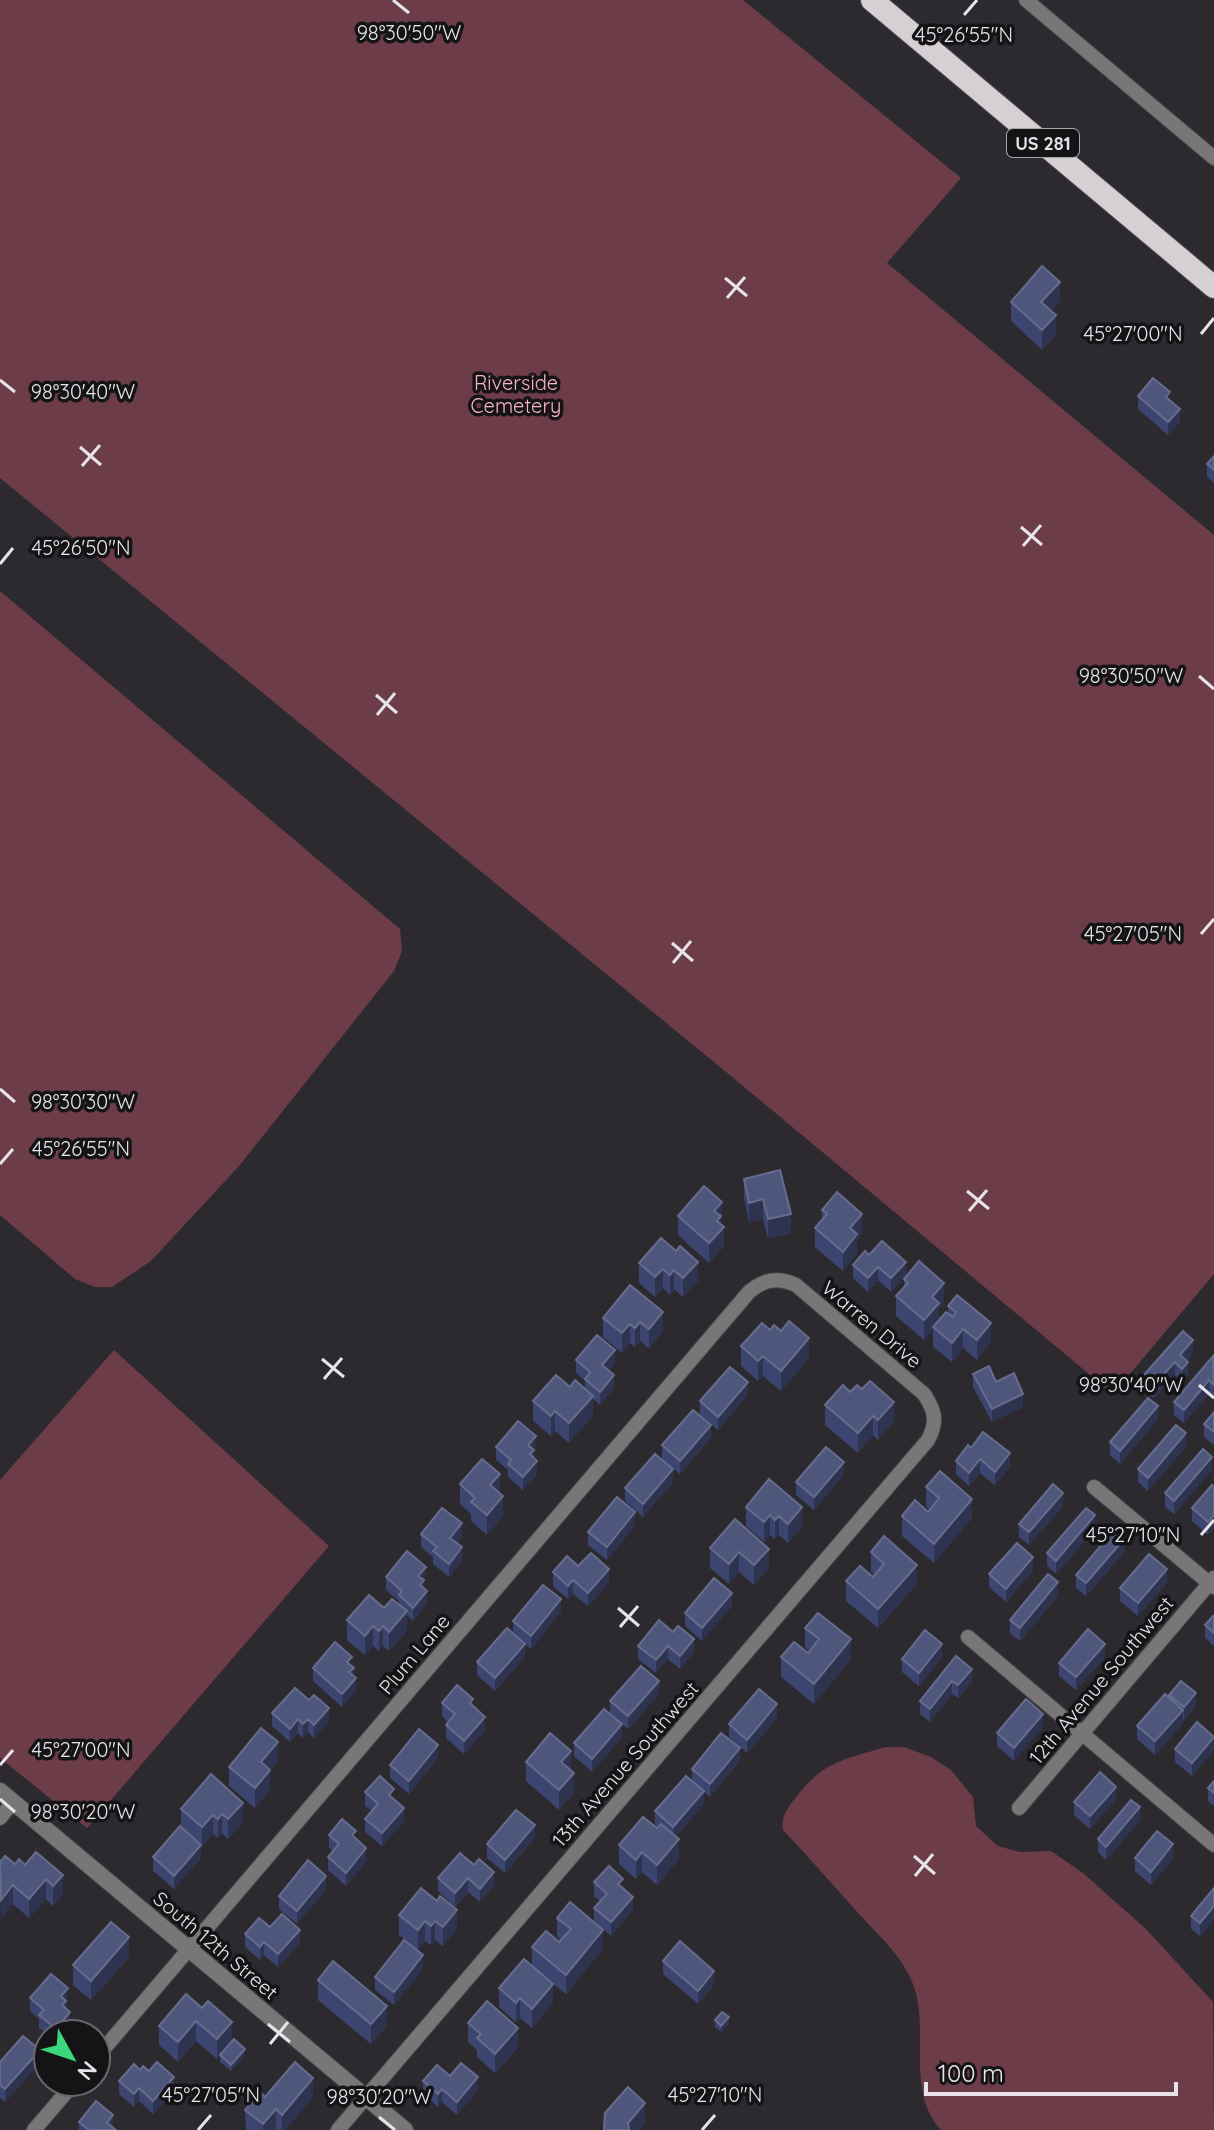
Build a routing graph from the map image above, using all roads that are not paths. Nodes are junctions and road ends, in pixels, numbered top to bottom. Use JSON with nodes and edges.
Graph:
{"nodes":[{"id":1,"x":872,"y":0,"type":"edge"},
{"id":2,"x":1026,"y":0,"type":"edge"},
{"id":3,"x":1214,"y":158,"type":"edge"},
{"id":4,"x":1214,"y":287,"type":"edge"},
{"id":5,"x":767,"y":1281,"type":"joint"},
{"id":6,"x":936,"y":1420,"type":"joint"},
{"id":7,"x":1094,"y":1487,"type":"dead end"},
{"id":8,"x":1212,"y":1583,"type":"edge"},
{"id":9,"x":968,"y":1637,"type":"dead end"},
{"id":10,"x":1082,"y":1734,"type":"junction"},
{"id":11,"x":0,"y":1791,"type":"edge"},
{"id":12,"x":13,"y":1802,"type":"junction"},
{"id":13,"x":1019,"y":1808,"type":"dead end"},
{"id":14,"x":0,"y":1818,"type":"edge"},
{"id":15,"x":1214,"y":1845,"type":"edge"},
{"id":16,"x":189,"y":1949,"type":"junction"},
{"id":17,"x":112,"y":2039,"type":"edge"},
{"id":18,"x":366,"y":2097,"type":"junction"},
{"id":19,"x":61,"y":2098,"type":"edge"},
{"id":20,"x":34,"y":2130,"type":"edge"},
{"id":21,"x":338,"y":2130,"type":"edge"},
{"id":22,"x":405,"y":2130,"type":"edge"}],
"edges":[{"from":1,"to":4,"type":"highway","number":"US 281"},
{"from":2,"to":3,"type":"street"},
{"from":5,"to":6,"type":"street","name":"Warren Drive"},
{"from":5,"to":16,"type":"street","name":"Plum Lane"},
{"from":6,"to":18,"type":"street","name":"13th Avenue Southwest"},
{"from":7,"to":8,"type":"street"},
{"from":8,"to":10,"type":"street","name":"12th Avenue Southwest"},
{"from":9,"to":10,"type":"street"},
{"from":10,"to":13,"type":"street","name":"12th Avenue Southwest"},
{"from":10,"to":15,"type":"street"},
{"from":11,"to":12,"type":"street","name":"South 12th Street"},
{"from":12,"to":14,"type":"street"},
{"from":12,"to":16,"type":"street","name":"South 12th Street"},
{"from":16,"to":17,"type":"street","name":"Plum Lane"},
{"from":16,"to":18,"type":"street","name":"South 12th Street"},
{"from":18,"to":21,"type":"street","name":"13th Avenue Southwest"},
{"from":18,"to":22,"type":"street","name":"South 12th Street"},
{"from":19,"to":20,"type":"street"}]}
